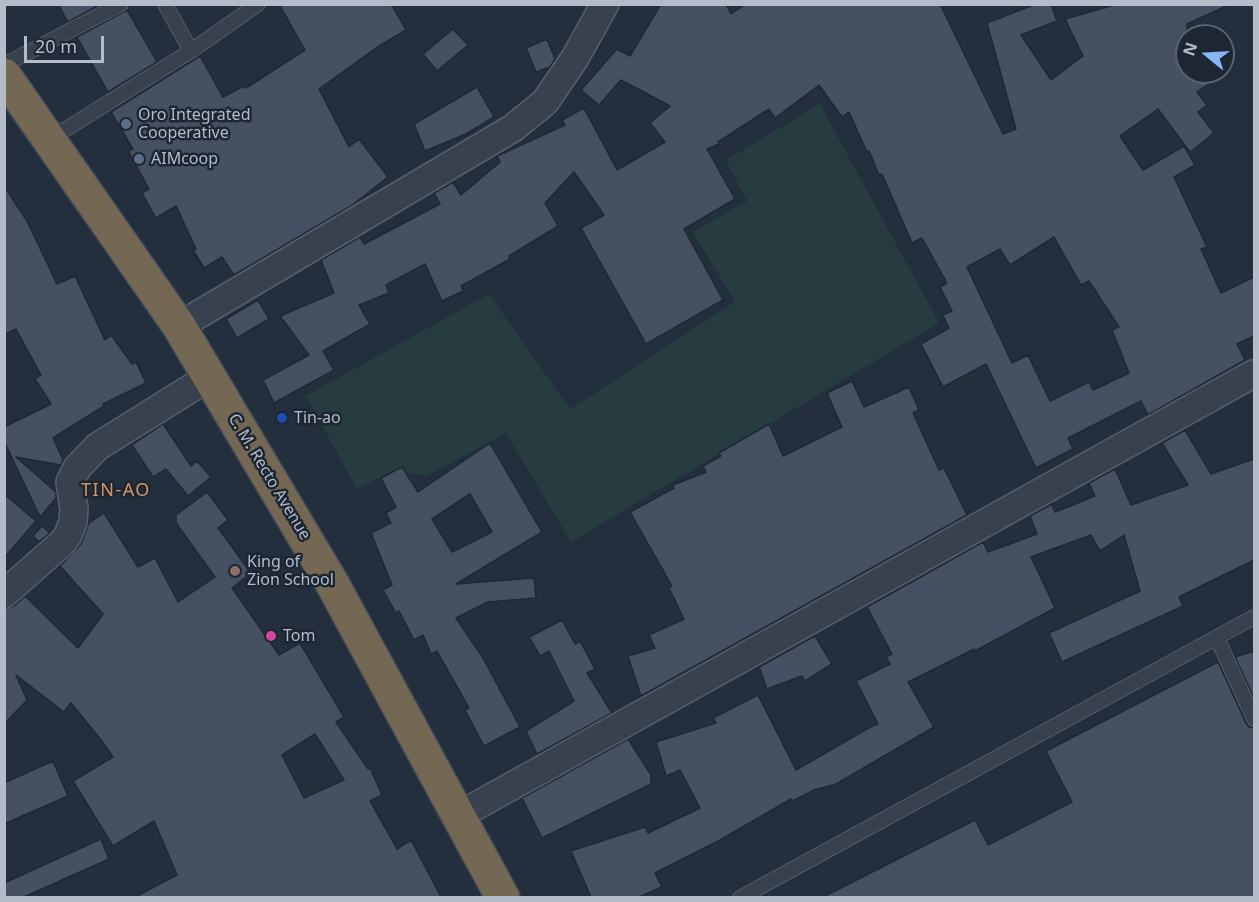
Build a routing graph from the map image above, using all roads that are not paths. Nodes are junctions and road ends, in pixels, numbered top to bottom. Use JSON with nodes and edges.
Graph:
{"nodes":[{"id":1,"x":121,"y":4,"type":"edge"},
{"id":2,"x":165,"y":4,"type":"edge"},
{"id":3,"x":258,"y":4,"type":"edge"},
{"id":4,"x":605,"y":4,"type":"edge"},
{"id":5,"x":191,"y":51,"type":"junction"},
{"id":6,"x":4,"y":65,"type":"edge"},
{"id":7,"x":4,"y":75,"type":"edge"},
{"id":8,"x":50,"y":139,"type":"junction"},
{"id":9,"x":178,"y":326,"type":"junction"},
{"id":10,"x":1253,"y":374,"type":"dead end"},
{"id":11,"x":209,"y":377,"type":"junction"},
{"id":12,"x":4,"y":594,"type":"edge"},
{"id":13,"x":1254,"y":617,"type":"edge"},
{"id":14,"x":1217,"y":638,"type":"junction"},
{"id":15,"x":1254,"y":719,"type":"edge"},
{"id":16,"x":458,"y":816,"type":"junction"},
{"id":17,"x":503,"y":897,"type":"edge"},
{"id":18,"x":740,"y":897,"type":"edge"}],
"edges":[{"from":1,"to":6,"type":"lane"},
{"from":2,"to":5,"type":"lane"},
{"from":3,"to":5,"type":"lane"},
{"from":4,"to":9,"type":"street"},
{"from":5,"to":8,"type":"lane"},
{"from":7,"to":8,"type":"highway","name":"C. M. Recto Avenue"},
{"from":8,"to":9,"type":"highway","name":"C. M. Recto Avenue"},
{"from":9,"to":11,"type":"highway","name":"C. M. Recto Avenue"},
{"from":10,"to":16,"type":"street"},
{"from":11,"to":12,"type":"street"},
{"from":11,"to":16,"type":"highway","name":"C. M. Recto Avenue"},
{"from":13,"to":14,"type":"lane"},
{"from":14,"to":15,"type":"lane"},
{"from":14,"to":18,"type":"lane"},
{"from":16,"to":17,"type":"highway","name":"C. M. Recto Avenue"}]}
